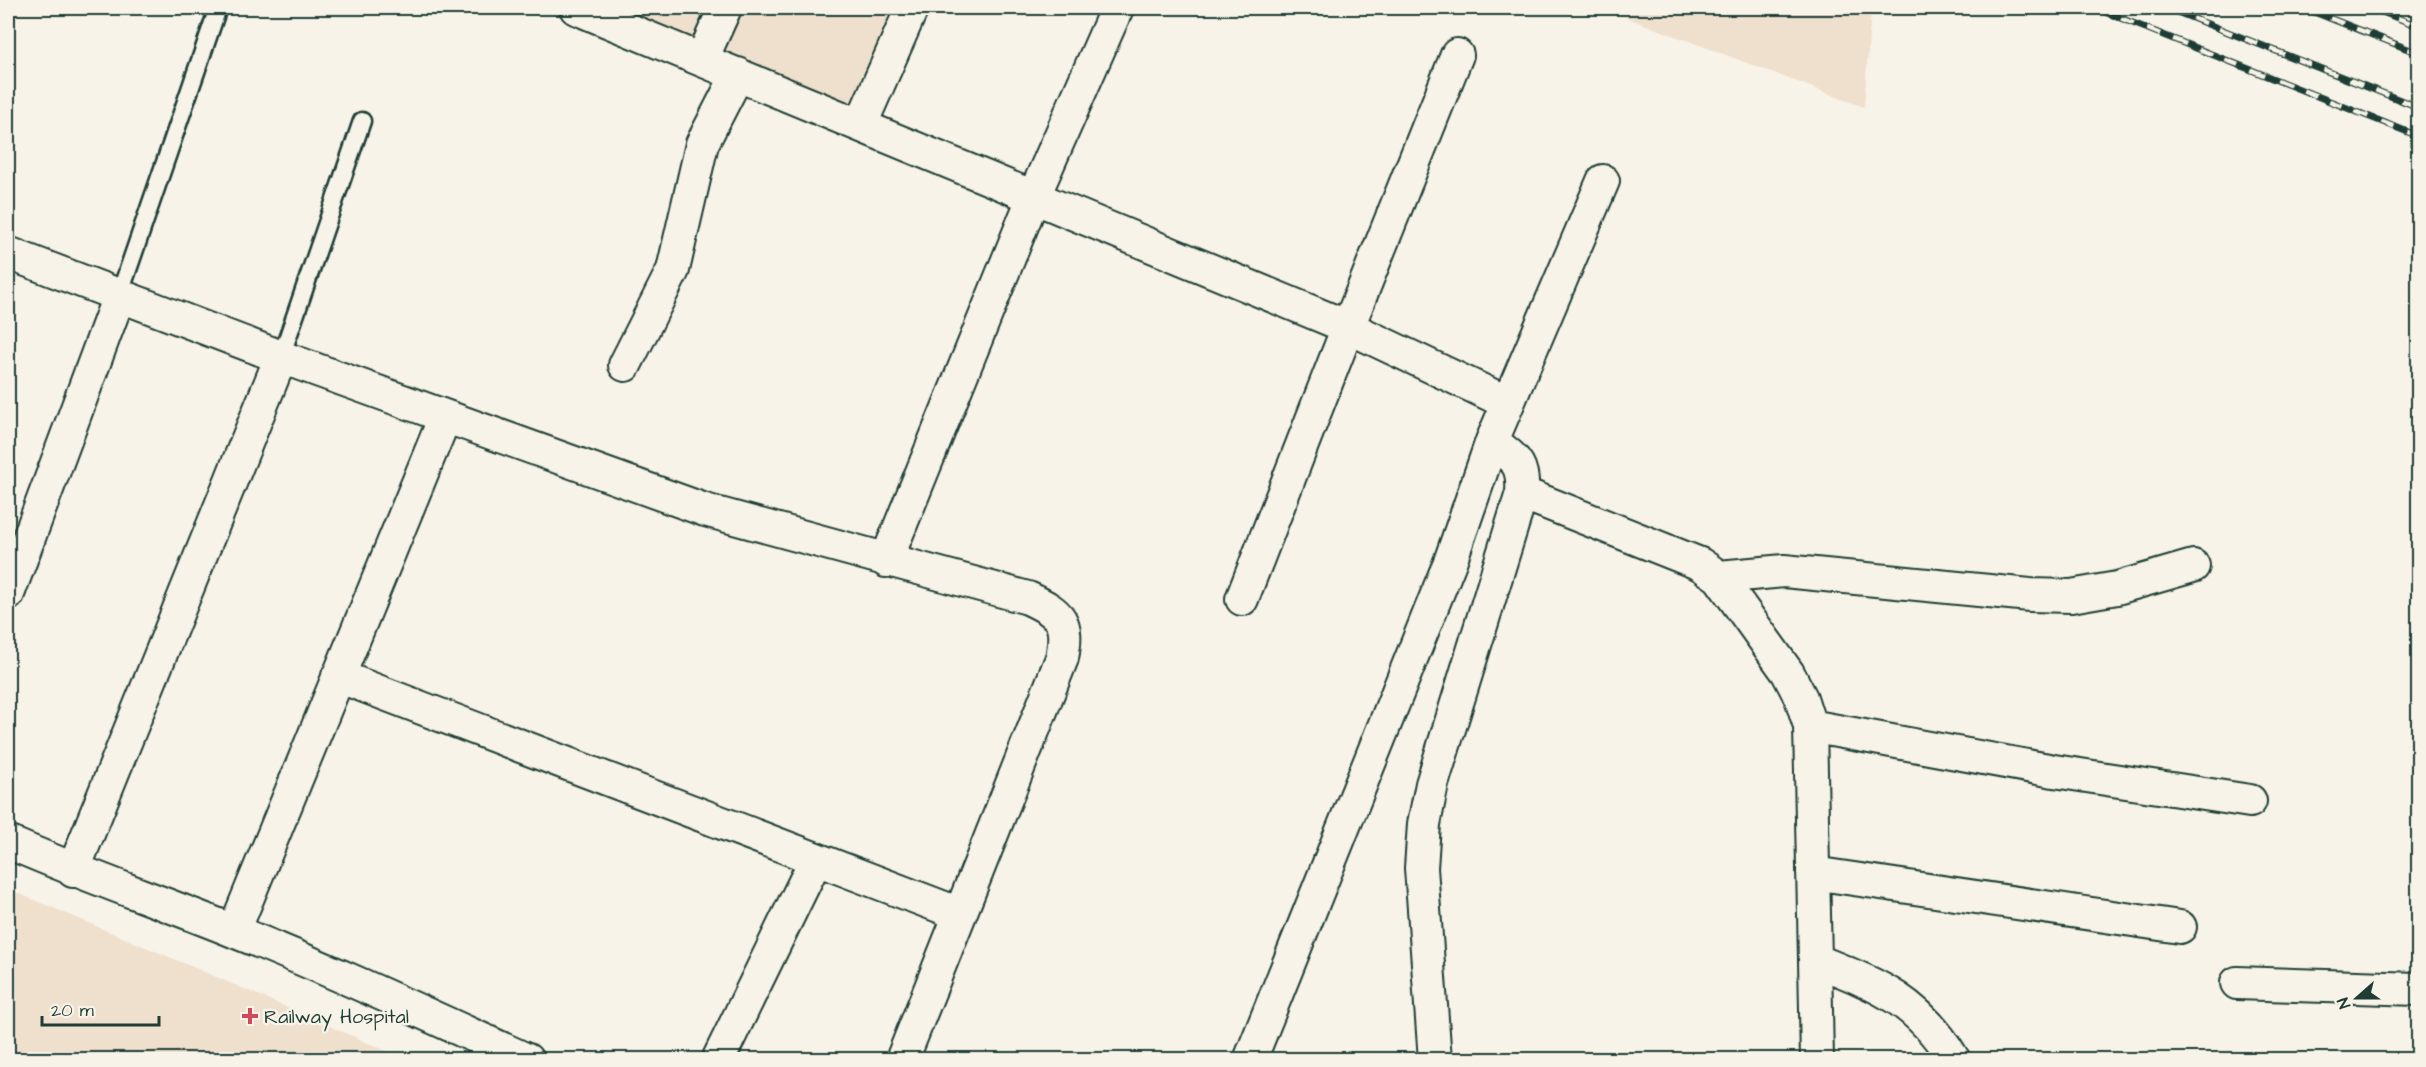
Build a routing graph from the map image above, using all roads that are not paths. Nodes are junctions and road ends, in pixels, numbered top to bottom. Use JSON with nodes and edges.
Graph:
{"nodes":[{"id":1,"x":218,"y":8,"type":"edge"},
{"id":2,"x":576,"y":8,"type":"edge"},
{"id":3,"x":725,"y":8,"type":"edge"},
{"id":4,"x":912,"y":8,"type":"edge"},
{"id":5,"x":1118,"y":8,"type":"edge"},
{"id":6,"x":1457,"y":55,"type":"dead end"},
{"id":7,"x":702,"y":59,"type":"junction"},
{"id":8,"x":738,"y":74,"type":"junction"},
{"id":9,"x":362,"y":121,"type":"dead end"},
{"id":10,"x":861,"y":124,"type":"junction"},
{"id":11,"x":1603,"y":181,"type":"dead end"},
{"id":12,"x":1034,"y":196,"type":"junction"},
{"id":13,"x":8,"y":253,"type":"edge"},
{"id":14,"x":119,"y":296,"type":"junction"},
{"id":15,"x":1348,"y":327,"type":"junction"},
{"id":16,"x":281,"y":357,"type":"junction"},
{"id":17,"x":625,"y":365,"type":"dead end"},
{"id":18,"x":1509,"y":403,"type":"junction"},
{"id":19,"x":445,"y":417,"type":"junction"},
{"id":20,"x":1492,"y":441,"type":"junction"},
{"id":21,"x":1522,"y":493,"type":"junction"},
{"id":22,"x":886,"y":561,"type":"junction"},
{"id":23,"x":2193,"y":566,"type":"dead end"},
{"id":24,"x":1719,"y":577,"type":"junction"},
{"id":25,"x":8,"y":594,"type":"edge"},
{"id":26,"x":1242,"y":599,"type":"dead end"},
{"id":27,"x":338,"y":676,"type":"junction"},
{"id":28,"x":1810,"y":726,"type":"junction"},
{"id":29,"x":2250,"y":801,"type":"dead end"},
{"id":30,"x":8,"y":842,"type":"edge"},
{"id":31,"x":816,"y":859,"type":"junction"},
{"id":32,"x":73,"y":871,"type":"junction"},
{"id":33,"x":1813,"y":873,"type":"junction"},
{"id":34,"x":960,"y":914,"type":"junction"},
{"id":35,"x":2180,"y":927,"type":"dead end"},
{"id":36,"x":234,"y":931,"type":"junction"},
{"id":37,"x":1815,"y":960,"type":"junction"},
{"id":38,"x":2237,"y":983,"type":"dead end"},
{"id":39,"x":2418,"y":989,"type":"edge"},
{"id":40,"x":527,"y":1059,"type":"edge"},
{"id":41,"x":718,"y":1059,"type":"edge"},
{"id":42,"x":902,"y":1059,"type":"edge"},
{"id":43,"x":1250,"y":1059,"type":"edge"},
{"id":44,"x":1435,"y":1059,"type":"edge"},
{"id":45,"x":1817,"y":1059,"type":"edge"},
{"id":46,"x":1954,"y":1059,"type":"edge"}],
"edges":[{"from":1,"to":14,"type":"lane"},
{"from":2,"to":7,"type":"street"},
{"from":3,"to":7,"type":"street"},
{"from":4,"to":10,"type":"street"},
{"from":5,"to":12,"type":"street"},
{"from":6,"to":15,"type":"street"},
{"from":7,"to":8,"type":"street"},
{"from":8,"to":10,"type":"street"},
{"from":8,"to":17,"type":"street"},
{"from":9,"to":16,"type":"lane"},
{"from":10,"to":12,"type":"street"},
{"from":11,"to":18,"type":"street"},
{"from":12,"to":15,"type":"street"},
{"from":12,"to":22,"type":"street"},
{"from":13,"to":14,"type":"street"},
{"from":14,"to":16,"type":"street"},
{"from":14,"to":25,"type":"street"},
{"from":15,"to":18,"type":"street"},
{"from":15,"to":26,"type":"street"},
{"from":16,"to":19,"type":"street"},
{"from":16,"to":32,"type":"street"},
{"from":18,"to":20,"type":"street"},
{"from":19,"to":22,"type":"street"},
{"from":19,"to":27,"type":"street"},
{"from":20,"to":21,"type":"street"},
{"from":20,"to":43,"type":"street"},
{"from":21,"to":24,"type":"street"},
{"from":21,"to":44,"type":"street"},
{"from":22,"to":34,"type":"street"},
{"from":23,"to":24,"type":"street"},
{"from":24,"to":28,"type":"street"},
{"from":27,"to":31,"type":"street"},
{"from":27,"to":36,"type":"street"},
{"from":28,"to":29,"type":"street"},
{"from":28,"to":33,"type":"street"},
{"from":30,"to":32,"type":"street"},
{"from":31,"to":34,"type":"street"},
{"from":31,"to":41,"type":"street"},
{"from":32,"to":36,"type":"street"},
{"from":33,"to":35,"type":"street"},
{"from":33,"to":37,"type":"street"},
{"from":34,"to":42,"type":"street"},
{"from":36,"to":40,"type":"street"},
{"from":37,"to":45,"type":"street"},
{"from":37,"to":46,"type":"street"},
{"from":38,"to":39,"type":"street"}]}
